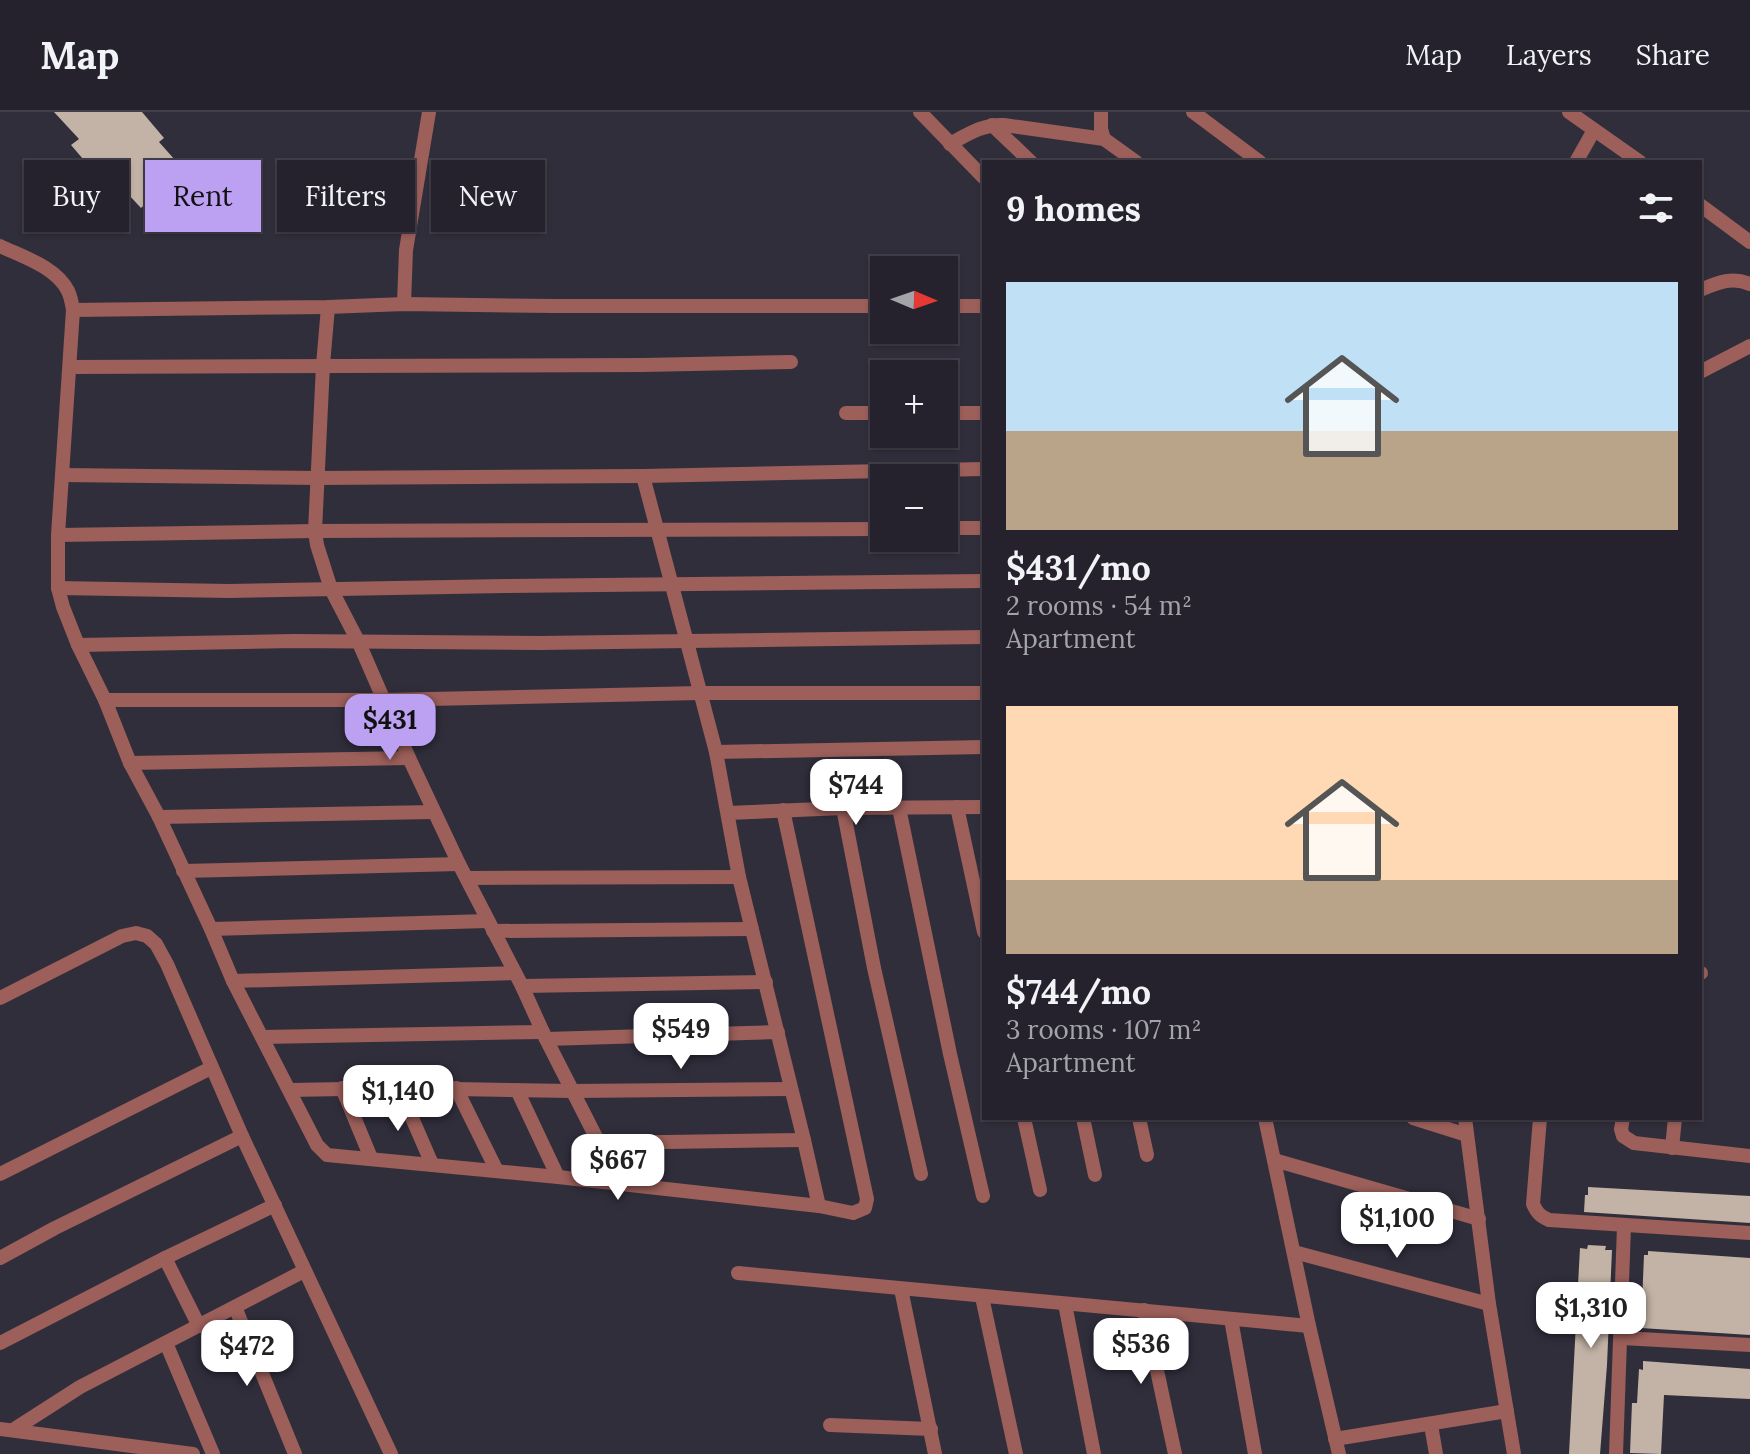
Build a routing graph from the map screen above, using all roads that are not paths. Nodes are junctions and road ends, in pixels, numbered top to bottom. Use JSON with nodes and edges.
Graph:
{"nodes":[{"id":1,"x":429,"y":112,"type":"edge"},
{"id":2,"x":920,"y":112,"type":"edge"},
{"id":3,"x":1101,"y":112,"type":"edge"},
{"id":4,"x":1193,"y":112,"type":"edge"},
{"id":5,"x":1569,"y":112,"type":"edge"},
{"id":6,"x":992,"y":125,"type":"junction"},
{"id":7,"x":1594,"y":130,"type":"junction"},
{"id":8,"x":1104,"y":139,"type":"junction"},
{"id":9,"x":950,"y":144,"type":"junction"},
{"id":10,"x":1029,"y":160,"type":"edge"},
{"id":11,"x":1133,"y":160,"type":"edge"},
{"id":12,"x":1257,"y":160,"type":"edge"},
{"id":13,"x":1577,"y":160,"type":"edge"},
{"id":14,"x":1637,"y":160,"type":"edge"},
{"id":15,"x":982,"y":176,"type":"edge"},
{"id":16,"x":1702,"y":206,"type":"edge"},
{"id":17,"x":1750,"y":242,"type":"edge"},
{"id":18,"x":0,"y":246,"type":"edge"},
{"id":19,"x":1750,"y":284,"type":"edge"},
{"id":20,"x":1702,"y":289,"type":"edge"},
{"id":21,"x":404,"y":304,"type":"junction"},
{"id":22,"x":870,"y":306,"type":"edge"},
{"id":23,"x":958,"y":306,"type":"edge"},
{"id":24,"x":982,"y":306,"type":"edge"},
{"id":25,"x":328,"y":307,"type":"junction"},
{"id":26,"x":73,"y":310,"type":"junction"},
{"id":27,"x":1750,"y":346,"type":"edge"},
{"id":28,"x":791,"y":362,"type":"dead end"},
{"id":29,"x":323,"y":365,"type":"junction"},
{"id":30,"x":71,"y":367,"type":"junction"},
{"id":31,"x":1702,"y":371,"type":"edge"},
{"id":32,"x":846,"y":413,"type":"dead end"},
{"id":33,"x":870,"y":413,"type":"edge"},
{"id":34,"x":958,"y":413,"type":"edge"},
{"id":35,"x":982,"y":413,"type":"edge"},
{"id":36,"x":982,"y":469,"type":"edge"},
{"id":37,"x":62,"y":475,"type":"junction"},
{"id":38,"x":643,"y":476,"type":"junction"},
{"id":39,"x":317,"y":478,"type":"junction"},
{"id":40,"x":958,"y":528,"type":"edge"},
{"id":41,"x":982,"y":528,"type":"edge"},
{"id":42,"x":656,"y":529,"type":"junction"},
{"id":43,"x":870,"y":529,"type":"edge"},
{"id":44,"x":315,"y":531,"type":"junction"},
{"id":45,"x":58,"y":535,"type":"junction"},
{"id":46,"x":982,"y":581,"type":"edge"},
{"id":47,"x":672,"y":585,"type":"junction"},
{"id":48,"x":58,"y":588,"type":"junction"},
{"id":49,"x":331,"y":589,"type":"junction"},
{"id":50,"x":982,"y":637,"type":"edge"},
{"id":51,"x":687,"y":640,"type":"junction"},
{"id":52,"x":359,"y":643,"type":"junction"},
{"id":53,"x":78,"y":645,"type":"junction"},
{"id":54,"x":700,"y":693,"type":"junction"},
{"id":55,"x":982,"y":693,"type":"edge"},
{"id":56,"x":105,"y":700,"type":"junction"},
{"id":57,"x":384,"y":700,"type":"junction"},
{"id":58,"x":982,"y":747,"type":"edge"},
{"id":59,"x":716,"y":752,"type":"junction"},
{"id":60,"x":409,"y":758,"type":"junction"},
{"id":61,"x":130,"y":763,"type":"junction"},
{"id":62,"x":957,"y":807,"type":"junction"},
{"id":63,"x":982,"y":807,"type":"edge"},
{"id":64,"x":843,"y":808,"type":"junction"},
{"id":65,"x":899,"y":808,"type":"junction"},
{"id":66,"x":783,"y":810,"type":"junction"},
{"id":67,"x":434,"y":812,"type":"junction"},
{"id":68,"x":728,"y":813,"type":"junction"},
{"id":69,"x":159,"y":817,"type":"junction"},
{"id":70,"x":459,"y":864,"type":"junction"},
{"id":71,"x":183,"y":871,"type":"junction"},
{"id":72,"x":739,"y":877,"type":"junction"},
{"id":73,"x":468,"y":878,"type":"junction"},
{"id":74,"x":982,"y":923,"type":"edge"},
{"id":75,"x":491,"y":926,"type":"junction"},
{"id":76,"x":211,"y":929,"type":"junction"},
{"id":77,"x":752,"y":929,"type":"junction"},
{"id":78,"x":519,"y":980,"type":"junction"},
{"id":79,"x":233,"y":981,"type":"junction"},
{"id":80,"x":766,"y":982,"type":"junction"},
{"id":81,"x":0,"y":998,"type":"edge"},
{"id":82,"x":778,"y":1032,"type":"junction"},
{"id":83,"x":544,"y":1035,"type":"junction"},
{"id":84,"x":262,"y":1037,"type":"junction"},
{"id":85,"x":211,"y":1068,"type":"junction"},
{"id":86,"x":342,"y":1088,"type":"junction"},
{"id":87,"x":399,"y":1088,"type":"junction"},
{"id":88,"x":456,"y":1088,"type":"junction"},
{"id":89,"x":791,"y":1089,"type":"junction"},
{"id":90,"x":290,"y":1090,"type":"junction"},
{"id":91,"x":517,"y":1090,"type":"junction"},
{"id":92,"x":572,"y":1091,"type":"junction"},
{"id":93,"x":1024,"y":1120,"type":"edge"},
{"id":94,"x":1083,"y":1120,"type":"edge"},
{"id":95,"x":1139,"y":1120,"type":"edge"},
{"id":96,"x":1265,"y":1120,"type":"edge"},
{"id":97,"x":1419,"y":1120,"type":"edge"},
{"id":98,"x":1465,"y":1120,"type":"edge"},
{"id":99,"x":1540,"y":1120,"type":"edge"},
{"id":100,"x":1623,"y":1120,"type":"edge"},
{"id":101,"x":1675,"y":1120,"type":"edge"},
{"id":102,"x":1467,"y":1135,"type":"junction"},
{"id":103,"x":242,"y":1136,"type":"junction"},
{"id":104,"x":804,"y":1140,"type":"junction"},
{"id":105,"x":599,"y":1143,"type":"junction"},
{"id":106,"x":1672,"y":1148,"type":"junction"},
{"id":107,"x":1147,"y":1155,"type":"dead end"},
{"id":108,"x":1750,"y":1156,"type":"edge"},
{"id":109,"x":371,"y":1158,"type":"junction"},
{"id":110,"x":1274,"y":1160,"type":"junction"},
{"id":111,"x":432,"y":1164,"type":"junction"},
{"id":112,"x":497,"y":1171,"type":"junction"},
{"id":113,"x":0,"y":1174,"type":"edge"},
{"id":114,"x":921,"y":1174,"type":"dead end"},
{"id":115,"x":1095,"y":1175,"type":"dead end"},
{"id":116,"x":558,"y":1177,"type":"junction"},
{"id":117,"x":615,"y":1183,"type":"junction"},
{"id":118,"x":1040,"y":1190,"type":"dead end"},
{"id":119,"x":983,"y":1196,"type":"dead end"},
{"id":120,"x":275,"y":1205,"type":"junction"},
{"id":121,"x":819,"y":1206,"type":"junction"},
{"id":122,"x":1479,"y":1219,"type":"junction"},
{"id":123,"x":1624,"y":1226,"type":"junction"},
{"id":124,"x":1750,"y":1233,"type":"edge"},
{"id":125,"x":1294,"y":1252,"type":"junction"},
{"id":126,"x":0,"y":1258,"type":"edge"},
{"id":127,"x":165,"y":1258,"type":"junction"},
{"id":128,"x":304,"y":1271,"type":"junction"},
{"id":129,"x":738,"y":1273,"type":"dead end"},
{"id":130,"x":901,"y":1289,"type":"junction"},
{"id":131,"x":982,"y":1297,"type":"junction"},
{"id":132,"x":1065,"y":1304,"type":"junction"},
{"id":133,"x":1489,"y":1304,"type":"junction"},
{"id":134,"x":235,"y":1307,"type":"junction"},
{"id":135,"x":1144,"y":1310,"type":"junction"},
{"id":136,"x":1231,"y":1319,"type":"junction"},
{"id":137,"x":199,"y":1326,"type":"junction"},
{"id":138,"x":1309,"y":1326,"type":"junction"},
{"id":139,"x":1622,"y":1338,"type":"junction"},
{"id":140,"x":0,"y":1343,"type":"edge"},
{"id":141,"x":166,"y":1343,"type":"junction"},
{"id":142,"x":1750,"y":1345,"type":"edge"},
{"id":143,"x":1507,"y":1411,"type":"junction"},
{"id":144,"x":830,"y":1425,"type":"dead end"},
{"id":145,"x":1431,"y":1425,"type":"junction"},
{"id":146,"x":6,"y":1429,"type":"edge"},
{"id":147,"x":931,"y":1429,"type":"junction"},
{"id":148,"x":1337,"y":1447,"type":"edge"},
{"id":149,"x":193,"y":1454,"type":"edge"},
{"id":150,"x":213,"y":1454,"type":"edge"},
{"id":151,"x":295,"y":1454,"type":"edge"},
{"id":152,"x":391,"y":1454,"type":"edge"},
{"id":153,"x":935,"y":1454,"type":"edge"},
{"id":154,"x":1016,"y":1454,"type":"edge"},
{"id":155,"x":1094,"y":1454,"type":"edge"},
{"id":156,"x":1175,"y":1454,"type":"edge"},
{"id":157,"x":1255,"y":1454,"type":"edge"},
{"id":158,"x":1436,"y":1454,"type":"edge"},
{"id":159,"x":1514,"y":1454,"type":"edge"},
{"id":160,"x":1616,"y":1454,"type":"edge"}],
"edges":[{"from":1,"to":21,"type":"street"},
{"from":2,"to":9,"type":"street"},
{"from":3,"to":8,"type":"street"},
{"from":4,"to":12,"type":"street"},
{"from":5,"to":7,"type":"street"},
{"from":6,"to":8,"type":"street"},
{"from":6,"to":9,"type":"street"},
{"from":6,"to":10,"type":"street"},
{"from":7,"to":13,"type":"street"},
{"from":7,"to":14,"type":"street"},
{"from":8,"to":11,"type":"street"},
{"from":9,"to":15,"type":"street"},
{"from":16,"to":17,"type":"street"},
{"from":18,"to":26,"type":"street"},
{"from":19,"to":20,"type":"street"},
{"from":21,"to":22,"type":"street"},
{"from":21,"to":25,"type":"street"},
{"from":23,"to":24,"type":"street"},
{"from":25,"to":26,"type":"street"},
{"from":25,"to":29,"type":"street"},
{"from":26,"to":30,"type":"street"},
{"from":27,"to":31,"type":"street"},
{"from":28,"to":29,"type":"street"},
{"from":29,"to":30,"type":"street"},
{"from":29,"to":39,"type":"street"},
{"from":30,"to":37,"type":"street"},
{"from":32,"to":33,"type":"street"},
{"from":34,"to":35,"type":"street"},
{"from":36,"to":38,"type":"street"},
{"from":37,"to":39,"type":"street"},
{"from":37,"to":45,"type":"street"},
{"from":38,"to":39,"type":"street"},
{"from":38,"to":42,"type":"street"},
{"from":39,"to":44,"type":"street"},
{"from":40,"to":41,"type":"street"},
{"from":42,"to":43,"type":"street"},
{"from":42,"to":44,"type":"street"},
{"from":42,"to":47,"type":"street"},
{"from":44,"to":45,"type":"street"},
{"from":44,"to":49,"type":"street"},
{"from":45,"to":48,"type":"street"},
{"from":46,"to":47,"type":"street"},
{"from":47,"to":49,"type":"street"},
{"from":47,"to":51,"type":"street"},
{"from":48,"to":49,"type":"street"},
{"from":48,"to":53,"type":"street"},
{"from":49,"to":52,"type":"street"},
{"from":50,"to":51,"type":"street"},
{"from":51,"to":52,"type":"street"},
{"from":51,"to":54,"type":"street"},
{"from":52,"to":53,"type":"street"},
{"from":52,"to":57,"type":"street"},
{"from":53,"to":56,"type":"street"},
{"from":54,"to":55,"type":"street"},
{"from":54,"to":57,"type":"street"},
{"from":54,"to":59,"type":"street"},
{"from":56,"to":57,"type":"street"},
{"from":56,"to":61,"type":"street"},
{"from":57,"to":60,"type":"street"},
{"from":58,"to":59,"type":"street"},
{"from":59,"to":68,"type":"street"},
{"from":60,"to":61,"type":"street"},
{"from":60,"to":67,"type":"street"},
{"from":61,"to":69,"type":"street"},
{"from":62,"to":63,"type":"street"},
{"from":62,"to":65,"type":"street"},
{"from":62,"to":74,"type":"street"},
{"from":64,"to":65,"type":"street"},
{"from":64,"to":66,"type":"street"},
{"from":64,"to":114,"type":"street"},
{"from":65,"to":119,"type":"street"},
{"from":66,"to":68,"type":"street"},
{"from":66,"to":121,"type":"street"},
{"from":67,"to":69,"type":"street"},
{"from":67,"to":70,"type":"street"},
{"from":68,"to":72,"type":"street"},
{"from":69,"to":71,"type":"street"},
{"from":70,"to":71,"type":"street"},
{"from":70,"to":73,"type":"street"},
{"from":71,"to":76,"type":"street"},
{"from":72,"to":73,"type":"street"},
{"from":72,"to":77,"type":"street"},
{"from":73,"to":75,"type":"street"},
{"from":75,"to":76,"type":"street"},
{"from":75,"to":77,"type":"street"},
{"from":75,"to":78,"type":"street"},
{"from":76,"to":79,"type":"street"},
{"from":77,"to":80,"type":"street"},
{"from":78,"to":79,"type":"street"},
{"from":78,"to":80,"type":"street"},
{"from":78,"to":83,"type":"street"},
{"from":79,"to":84,"type":"street"},
{"from":80,"to":82,"type":"street"},
{"from":81,"to":85,"type":"street"},
{"from":82,"to":83,"type":"street"},
{"from":82,"to":89,"type":"street"},
{"from":83,"to":84,"type":"street"},
{"from":83,"to":92,"type":"street"},
{"from":84,"to":90,"type":"street"},
{"from":85,"to":103,"type":"street"},
{"from":85,"to":113,"type":"street"},
{"from":86,"to":87,"type":"street"},
{"from":86,"to":90,"type":"street"},
{"from":86,"to":109,"type":"street"},
{"from":87,"to":88,"type":"street"},
{"from":87,"to":111,"type":"street"},
{"from":88,"to":91,"type":"street"},
{"from":88,"to":112,"type":"street"},
{"from":89,"to":92,"type":"street"},
{"from":89,"to":104,"type":"street"},
{"from":90,"to":109,"type":"street"},
{"from":91,"to":92,"type":"street"},
{"from":91,"to":116,"type":"street"},
{"from":92,"to":105,"type":"street"},
{"from":93,"to":118,"type":"street"},
{"from":94,"to":115,"type":"street"},
{"from":95,"to":107,"type":"street"},
{"from":96,"to":110,"type":"street"},
{"from":97,"to":102,"type":"street"},
{"from":98,"to":102,"type":"street"},
{"from":99,"to":123,"type":"street"},
{"from":100,"to":106,"type":"street"},
{"from":101,"to":106,"type":"street"},
{"from":102,"to":122,"type":"street"},
{"from":103,"to":120,"type":"street"},
{"from":103,"to":126,"type":"street"},
{"from":104,"to":105,"type":"street"},
{"from":104,"to":121,"type":"street"},
{"from":105,"to":117,"type":"street"},
{"from":106,"to":108,"type":"street"},
{"from":109,"to":111,"type":"street"},
{"from":110,"to":122,"type":"street"},
{"from":110,"to":125,"type":"street"},
{"from":111,"to":112,"type":"street"},
{"from":112,"to":116,"type":"street"},
{"from":116,"to":117,"type":"street"},
{"from":117,"to":121,"type":"street"},
{"from":120,"to":127,"type":"street"},
{"from":120,"to":128,"type":"street"},
{"from":122,"to":133,"type":"street"},
{"from":123,"to":124,"type":"street"},
{"from":123,"to":139,"type":"street"},
{"from":125,"to":133,"type":"street"},
{"from":125,"to":138,"type":"street"},
{"from":127,"to":137,"type":"street"},
{"from":127,"to":140,"type":"street"},
{"from":128,"to":134,"type":"street"},
{"from":128,"to":152,"type":"street"},
{"from":129,"to":130,"type":"street"},
{"from":130,"to":131,"type":"street"},
{"from":130,"to":147,"type":"street"},
{"from":131,"to":132,"type":"street"},
{"from":131,"to":154,"type":"street"},
{"from":132,"to":135,"type":"street"},
{"from":132,"to":155,"type":"street"},
{"from":133,"to":143,"type":"street"},
{"from":134,"to":137,"type":"street"},
{"from":134,"to":151,"type":"street"},
{"from":135,"to":136,"type":"street"},
{"from":135,"to":156,"type":"street"},
{"from":136,"to":138,"type":"street"},
{"from":136,"to":157,"type":"street"},
{"from":137,"to":141,"type":"street"},
{"from":138,"to":148,"type":"street"},
{"from":139,"to":142,"type":"street"},
{"from":139,"to":160,"type":"street"},
{"from":141,"to":146,"type":"street"},
{"from":141,"to":150,"type":"street"},
{"from":143,"to":145,"type":"street"},
{"from":143,"to":159,"type":"street"},
{"from":144,"to":147,"type":"street"},
{"from":145,"to":148,"type":"street"},
{"from":145,"to":158,"type":"street"},
{"from":146,"to":149,"type":"street"},
{"from":147,"to":153,"type":"street"}]}
